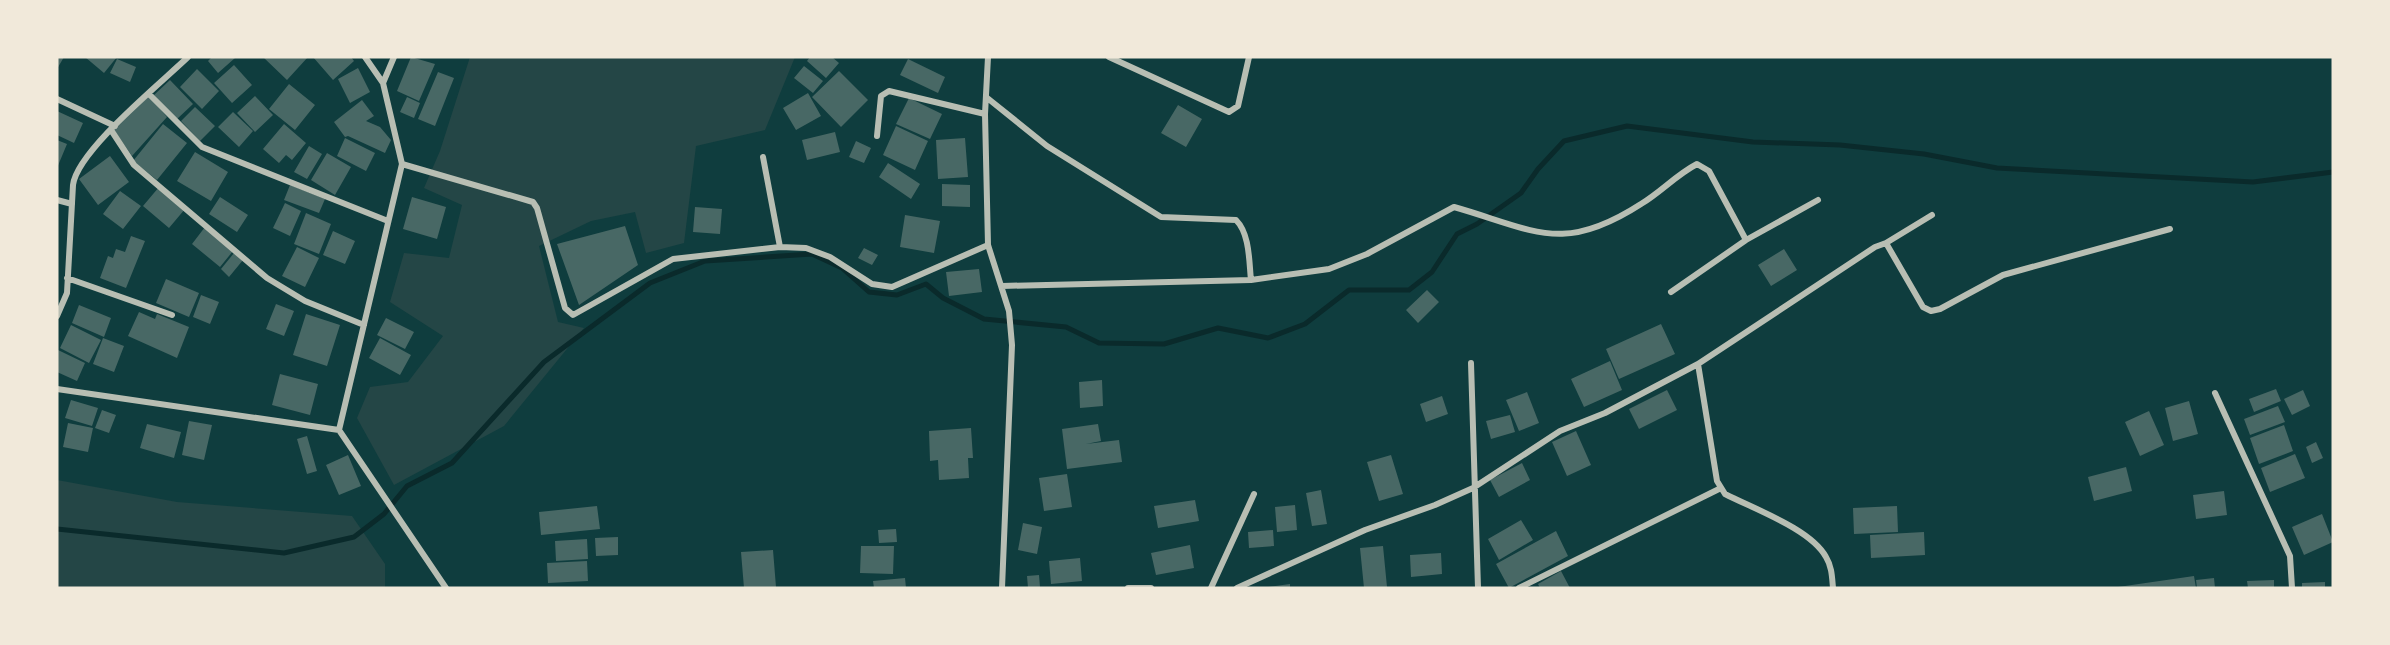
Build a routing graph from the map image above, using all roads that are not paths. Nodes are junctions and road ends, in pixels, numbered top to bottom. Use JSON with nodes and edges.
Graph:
{"nodes":[{"id":1,"x":188,"y":57,"type":"edge"},
{"id":2,"x":365,"y":57,"type":"edge"},
{"id":3,"x":394,"y":57,"type":"edge"},
{"id":4,"x":988,"y":57,"type":"edge"},
{"id":5,"x":1109,"y":57,"type":"edge"},
{"id":6,"x":1249,"y":57,"type":"edge"},
{"id":7,"x":383,"y":83,"type":"junction"},
{"id":8,"x":149,"y":94,"type":"junction"},
{"id":9,"x":986,"y":97,"type":"junction"},
{"id":10,"x":57,"y":99,"type":"edge"},
{"id":11,"x":985,"y":114,"type":"junction"},
{"id":12,"x":113,"y":128,"type":"junction"},
{"id":13,"x":877,"y":136,"type":"dead end"},
{"id":14,"x":763,"y":157,"type":"dead end"},
{"id":15,"x":402,"y":164,"type":"junction"},
{"id":16,"x":57,"y":200,"type":"edge"},
{"id":17,"x":1818,"y":200,"type":"dead end"},
{"id":18,"x":72,"y":204,"type":"junction"},
{"id":19,"x":1932,"y":215,"type":"dead end"},
{"id":20,"x":388,"y":221,"type":"junction"},
{"id":21,"x":2170,"y":229,"type":"dead end"},
{"id":22,"x":1746,"y":240,"type":"junction"},
{"id":23,"x":1886,"y":243,"type":"junction"},
{"id":24,"x":988,"y":245,"type":"junction"},
{"id":25,"x":780,"y":248,"type":"junction"},
{"id":26,"x":67,"y":278,"type":"junction"},
{"id":27,"x":1251,"y":280,"type":"junction"},
{"id":28,"x":1002,"y":286,"type":"junction"},
{"id":29,"x":57,"y":289,"type":"edge"},
{"id":30,"x":1671,"y":292,"type":"dead end"},
{"id":31,"x":67,"y":293,"type":"junction"},
{"id":32,"x":172,"y":315,"type":"dead end"},
{"id":33,"x":57,"y":316,"type":"edge"},
{"id":34,"x":364,"y":325,"type":"junction"},
{"id":35,"x":1471,"y":363,"type":"dead end"},
{"id":36,"x":1698,"y":364,"type":"junction"},
{"id":37,"x":57,"y":389,"type":"edge"},
{"id":38,"x":2215,"y":393,"type":"dead end"},
{"id":39,"x":339,"y":430,"type":"junction"},
{"id":40,"x":1473,"y":488,"type":"junction"},
{"id":41,"x":1721,"y":488,"type":"junction"},
{"id":42,"x":1254,"y":494,"type":"dead end"},
{"id":43,"x":446,"y":588,"type":"edge"},
{"id":44,"x":1002,"y":588,"type":"edge"},
{"id":45,"x":1128,"y":588,"type":"edge"},
{"id":46,"x":1151,"y":588,"type":"edge"},
{"id":47,"x":1211,"y":588,"type":"edge"},
{"id":48,"x":1237,"y":588,"type":"edge"},
{"id":49,"x":1478,"y":588,"type":"edge"},
{"id":50,"x":1519,"y":588,"type":"edge"},
{"id":51,"x":1833,"y":588,"type":"edge"},
{"id":52,"x":2292,"y":588,"type":"edge"}],
"edges":[{"from":1,"to":8,"type":"street"},
{"from":2,"to":7,"type":"street"},
{"from":3,"to":7,"type":"street"},
{"from":4,"to":9,"type":"street"},
{"from":5,"to":6,"type":"street"},
{"from":7,"to":15,"type":"street"},
{"from":8,"to":12,"type":"street"},
{"from":8,"to":20,"type":"street"},
{"from":9,"to":11,"type":"street"},
{"from":9,"to":27,"type":"street"},
{"from":10,"to":12,"type":"street"},
{"from":11,"to":13,"type":"street"},
{"from":11,"to":24,"type":"street"},
{"from":12,"to":18,"type":"street"},
{"from":12,"to":34,"type":"street"},
{"from":14,"to":25,"type":"street"},
{"from":15,"to":20,"type":"street"},
{"from":15,"to":25,"type":"street"},
{"from":16,"to":18,"type":"street"},
{"from":17,"to":22,"type":"street"},
{"from":18,"to":26,"type":"street"},
{"from":19,"to":23,"type":"street"},
{"from":20,"to":34,"type":"street"},
{"from":21,"to":23,"type":"street"},
{"from":22,"to":27,"type":"street"},
{"from":22,"to":30,"type":"street"},
{"from":23,"to":36,"type":"street"},
{"from":24,"to":25,"type":"street"},
{"from":24,"to":28,"type":"street"},
{"from":26,"to":31,"type":"street"},
{"from":26,"to":32,"type":"street"},
{"from":27,"to":28,"type":"street"},
{"from":28,"to":44,"type":"street"},
{"from":29,"to":31,"type":"street"},
{"from":31,"to":33,"type":"street"},
{"from":34,"to":39,"type":"street"},
{"from":35,"to":40,"type":"street"},
{"from":36,"to":40,"type":"street"},
{"from":36,"to":41,"type":"street"},
{"from":37,"to":39,"type":"street"},
{"from":38,"to":52,"type":"street"},
{"from":39,"to":43,"type":"street"},
{"from":40,"to":48,"type":"street"},
{"from":40,"to":49,"type":"street"},
{"from":41,"to":50,"type":"street"},
{"from":41,"to":51,"type":"street"},
{"from":42,"to":47,"type":"street"},
{"from":45,"to":46,"type":"street"}]}
